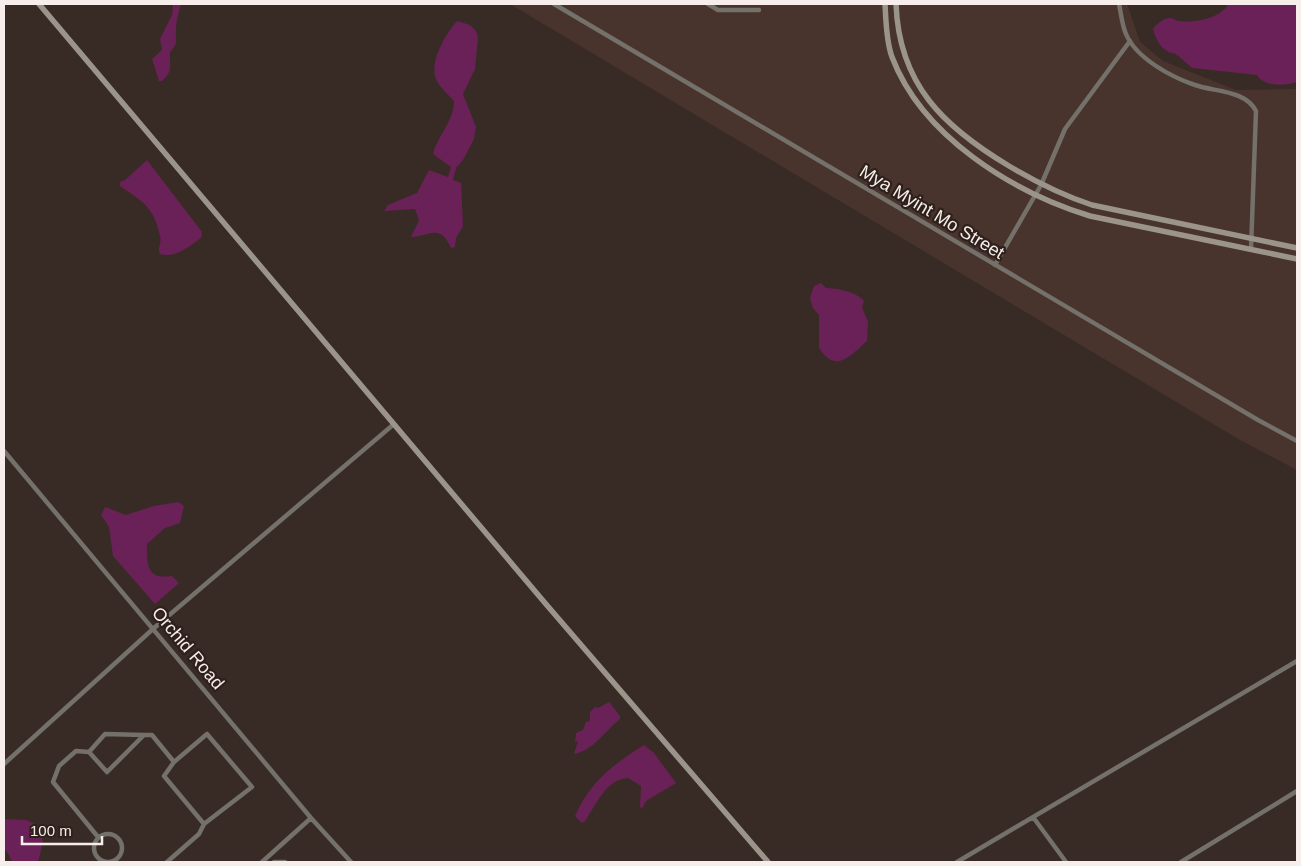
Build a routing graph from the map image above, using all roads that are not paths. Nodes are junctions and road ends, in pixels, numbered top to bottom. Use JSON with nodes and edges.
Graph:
{"nodes":[{"id":1,"x":39,"y":4,"type":"edge"},
{"id":2,"x":554,"y":4,"type":"edge"},
{"id":3,"x":708,"y":4,"type":"edge"},
{"id":4,"x":885,"y":4,"type":"edge"},
{"id":5,"x":896,"y":4,"type":"edge"},
{"id":6,"x":1119,"y":4,"type":"edge"},
{"id":7,"x":759,"y":10,"type":"dead end"},
{"id":8,"x":1130,"y":40,"type":"junction"},
{"id":9,"x":1041,"y":185,"type":"junction"},
{"id":10,"x":1035,"y":194,"type":"junction"},
{"id":11,"x":1252,"y":238,"type":"junction"},
{"id":12,"x":1297,"y":248,"type":"edge"},
{"id":13,"x":1251,"y":249,"type":"junction"},
{"id":14,"x":1297,"y":259,"type":"edge"},
{"id":15,"x":994,"y":264,"type":"junction"},
{"id":16,"x":394,"y":424,"type":"junction"},
{"id":17,"x":1297,"y":441,"type":"edge"},
{"id":18,"x":4,"y":451,"type":"edge"},
{"id":19,"x":154,"y":628,"type":"junction"},
{"id":20,"x":1297,"y":661,"type":"edge"},
{"id":21,"x":144,"y":735,"type":"junction"},
{"id":22,"x":89,"y":752,"type":"junction"},
{"id":23,"x":174,"y":762,"type":"junction"},
{"id":24,"x":4,"y":764,"type":"edge"},
{"id":25,"x":1297,"y":791,"type":"edge"},
{"id":26,"x":1033,"y":817,"type":"junction"},
{"id":27,"x":311,"y":818,"type":"junction"},
{"id":28,"x":204,"y":824,"type":"junction"},
{"id":29,"x":98,"y":838,"type":"junction"},
{"id":30,"x":98,"y":858,"type":"junction"},
{"id":31,"x":94,"y":862,"type":"edge"},
{"id":32,"x":167,"y":862,"type":"edge"},
{"id":33,"x":262,"y":862,"type":"edge"},
{"id":34,"x":274,"y":862,"type":"edge"},
{"id":35,"x":285,"y":862,"type":"edge"},
{"id":36,"x":351,"y":862,"type":"edge"},
{"id":37,"x":768,"y":862,"type":"edge"},
{"id":38,"x":957,"y":862,"type":"edge"},
{"id":39,"x":1066,"y":862,"type":"edge"},
{"id":40,"x":1181,"y":862,"type":"edge"}],
"edges":[{"from":1,"to":16,"type":"main road"},
{"from":2,"to":15,"type":"street","name":"Mya Myint Mo Street"},
{"from":3,"to":7,"type":"street"},
{"from":4,"to":10,"type":"main road"},
{"from":5,"to":9,"type":"main road"},
{"from":6,"to":8,"type":"street"},
{"from":8,"to":9,"type":"street"},
{"from":8,"to":11,"type":"street"},
{"from":9,"to":10,"type":"street"},
{"from":9,"to":11,"type":"main road"},
{"from":10,"to":13,"type":"main road"},
{"from":10,"to":15,"type":"street"},
{"from":11,"to":12,"type":"main road"},
{"from":11,"to":13,"type":"street"},
{"from":13,"to":14,"type":"main road"},
{"from":15,"to":17,"type":"street","name":"Mya Myint Mo Street"},
{"from":16,"to":19,"type":"street"},
{"from":16,"to":37,"type":"main road"},
{"from":18,"to":19,"type":"street","name":"Orchid Road"},
{"from":19,"to":24,"type":"street"},
{"from":19,"to":27,"type":"street","name":"Orchid Road"},
{"from":20,"to":26,"type":"street"},
{"from":21,"to":22,"type":"street"},
{"from":21,"to":22,"type":"street"},
{"from":21,"to":23,"type":"street"},
{"from":22,"to":29,"type":"street"},
{"from":23,"to":28,"type":"street"},
{"from":23,"to":28,"type":"street"},
{"from":25,"to":40,"type":"street"},
{"from":26,"to":38,"type":"street"},
{"from":26,"to":39,"type":"street"},
{"from":27,"to":33,"type":"street"},
{"from":27,"to":36,"type":"street","name":"Orchid Road"},
{"from":28,"to":32,"type":"street"},
{"from":29,"to":30,"type":"street"},
{"from":29,"to":30,"type":"street"},
{"from":30,"to":31,"type":"street"},
{"from":34,"to":35,"type":"street"}]}
